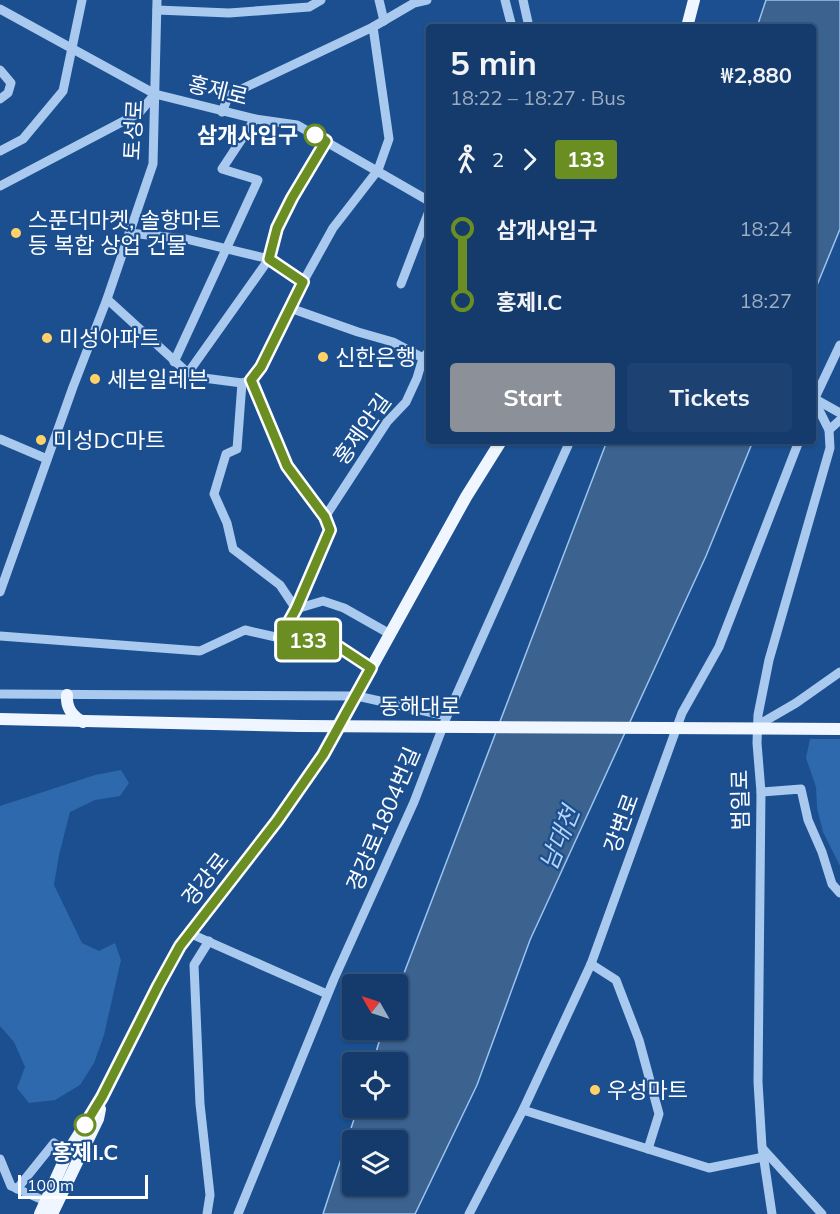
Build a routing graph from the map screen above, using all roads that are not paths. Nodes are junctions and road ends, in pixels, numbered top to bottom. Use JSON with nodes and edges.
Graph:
{"nodes":[{"id":1,"x":321,"y":0,"type":"edge"},
{"id":2,"x":379,"y":0,"type":"edge"},
{"id":3,"x":427,"y":0,"type":"edge"},
{"id":4,"x":504,"y":0,"type":"edge"},
{"id":5,"x":523,"y":0,"type":"edge"},
{"id":6,"x":694,"y":0,"type":"edge"},
{"id":7,"x":79,"y":1,"type":"edge"},
{"id":8,"x":157,"y":5,"type":"edge"},
{"id":9,"x":0,"y":9,"type":"edge"},
{"id":10,"x":384,"y":21,"type":"junction"},
{"id":11,"x":511,"y":24,"type":"edge"},
{"id":12,"x":528,"y":24,"type":"edge"},
{"id":13,"x":688,"y":24,"type":"edge"},
{"id":14,"x":373,"y":27,"type":"junction"},
{"id":15,"x":71,"y":49,"type":"junction"},
{"id":16,"x":0,"y":70,"type":"edge"},
{"id":17,"x":3,"y":94,"type":"edge"},
{"id":18,"x":155,"y":94,"type":"junction"},
{"id":19,"x":222,"y":112,"type":"junction"},
{"id":20,"x":255,"y":119,"type":"junction"},
{"id":21,"x":326,"y":141,"type":"junction"},
{"id":22,"x":0,"y":151,"type":"edge"},
{"id":23,"x":378,"y":171,"type":"junction"},
{"id":24,"x":0,"y":186,"type":"edge"},
{"id":25,"x":426,"y":199,"type":"edge"},
{"id":26,"x":426,"y":219,"type":"edge"},
{"id":27,"x":129,"y":233,"type":"junction"},
{"id":28,"x":227,"y":249,"type":"junction"},
{"id":29,"x":269,"y":259,"type":"junction"},
{"id":30,"x":303,"y":282,"type":"junction"},
{"id":31,"x":401,"y":284,"type":"dead end"},
{"id":32,"x":107,"y":299,"type":"junction"},
{"id":33,"x":290,"y":308,"type":"junction"},
{"id":34,"x":840,"y":345,"type":"edge"},
{"id":35,"x":426,"y":355,"type":"edge"},
{"id":36,"x":174,"y":362,"type":"junction"},
{"id":37,"x":188,"y":373,"type":"junction"},
{"id":38,"x":247,"y":382,"type":"junction"},
{"id":39,"x":816,"y":396,"type":"edge"},
{"id":40,"x":816,"y":401,"type":"edge"},
{"id":41,"x":816,"y":404,"type":"edge"},
{"id":42,"x":840,"y":413,"type":"edge"},
{"id":43,"x":840,"y":420,"type":"edge"},
{"id":44,"x":829,"y":430,"type":"junction"},
{"id":45,"x":0,"y":439,"type":"edge"},
{"id":46,"x":499,"y":444,"type":"edge"},
{"id":47,"x":569,"y":444,"type":"edge"},
{"id":48,"x":798,"y":444,"type":"edge"},
{"id":49,"x":47,"y":459,"type":"junction"},
{"id":50,"x":325,"y":517,"type":"junction"},
{"id":51,"x":0,"y":592,"type":"edge"},
{"id":52,"x":296,"y":609,"type":"junction"},
{"id":53,"x":390,"y":634,"type":"junction"},
{"id":54,"x":0,"y":636,"type":"edge"},
{"id":55,"x":280,"y":638,"type":"junction"},
{"id":56,"x":371,"y":668,"type":"junction"},
{"id":57,"x":840,"y":672,"type":"edge"},
{"id":58,"x":0,"y":694,"type":"edge"},
{"id":59,"x":67,"y":695,"type":"junction"},
{"id":60,"x":357,"y":696,"type":"junction"},
{"id":61,"x":447,"y":716,"type":"junction"},
{"id":62,"x":0,"y":719,"type":"edge"},
{"id":63,"x":83,"y":722,"type":"junction"},
{"id":64,"x":758,"y":725,"type":"junction"},
{"id":65,"x":840,"y":729,"type":"edge"},
{"id":66,"x":760,"y":792,"type":"junction"},
{"id":67,"x":840,"y":892,"type":"edge"},
{"id":68,"x":189,"y":933,"type":"junction"},
{"id":69,"x":209,"y":941,"type":"junction"},
{"id":70,"x":591,"y":964,"type":"junction"},
{"id":71,"x":327,"y":994,"type":"junction"},
{"id":72,"x":102,"y":1097,"type":"junction"},
{"id":73,"x":523,"y":1110,"type":"junction"},
{"id":74,"x":762,"y":1147,"type":"junction"},
{"id":75,"x":648,"y":1149,"type":"junction"},
{"id":76,"x":68,"y":1152,"type":"junction"},
{"id":77,"x":764,"y":1157,"type":"junction"},
{"id":78,"x":0,"y":1159,"type":"edge"},
{"id":79,"x":17,"y":1189,"type":"junction"},
{"id":80,"x":43,"y":1210,"type":"edge"},
{"id":81,"x":207,"y":1214,"type":"edge"},
{"id":82,"x":238,"y":1214,"type":"edge"},
{"id":83,"x":469,"y":1214,"type":"edge"},
{"id":84,"x":772,"y":1214,"type":"edge"},
{"id":85,"x":822,"y":1214,"type":"edge"}],
"edges":[{"from":1,"to":8,"type":"street"},
{"from":2,"to":10,"type":"street"},
{"from":3,"to":10,"type":"street"},
{"from":4,"to":11,"type":"street"},
{"from":5,"to":12,"type":"street"},
{"from":6,"to":13,"type":"main road"},
{"from":7,"to":15,"type":"street"},
{"from":8,"to":18,"type":"street","name":"토성로"},
{"from":9,"to":15,"type":"street","name":"홍제로"},
{"from":10,"to":14,"type":"street"},
{"from":14,"to":19,"type":"street"},
{"from":14,"to":23,"type":"street"},
{"from":15,"to":18,"type":"street","name":"홍제로"},
{"from":15,"to":22,"type":"street"},
{"from":16,"to":17,"type":"street"},
{"from":18,"to":19,"type":"street","name":"홍제로"},
{"from":18,"to":24,"type":"street"},
{"from":18,"to":27,"type":"street","name":"토성로"},
{"from":19,"to":20,"type":"street","name":"홍제로"},
{"from":20,"to":21,"type":"street","name":"홍제로"},
{"from":20,"to":28,"type":"street"},
{"from":21,"to":23,"type":"street","name":"홍제로"},
{"from":21,"to":29,"type":"street"},
{"from":23,"to":25,"type":"street","name":"홍제로"},
{"from":23,"to":30,"type":"street"},
{"from":26,"to":31,"type":"street"},
{"from":27,"to":28,"type":"street"},
{"from":27,"to":32,"type":"street","name":"토성로"},
{"from":28,"to":29,"type":"street"},
{"from":28,"to":36,"type":"street"},
{"from":29,"to":30,"type":"street"},
{"from":29,"to":37,"type":"street"},
{"from":30,"to":33,"type":"street"},
{"from":32,"to":36,"type":"street"},
{"from":32,"to":49,"type":"street","name":"토성로"},
{"from":33,"to":35,"type":"street"},
{"from":33,"to":38,"type":"street"},
{"from":34,"to":39,"type":"street"},
{"from":35,"to":50,"type":"street","name":"홍제안길"},
{"from":36,"to":37,"type":"street"},
{"from":37,"to":38,"type":"street"},
{"from":38,"to":50,"type":"street"},
{"from":38,"to":52,"type":"street"},
{"from":40,"to":42,"type":"street"},
{"from":41,"to":44,"type":"street","name":"범일로"},
{"from":43,"to":44,"type":"street"},
{"from":44,"to":64,"type":"street","name":"범일로"},
{"from":45,"to":49,"type":"street"},
{"from":46,"to":53,"type":"main road","name":"경강로"},
{"from":47,"to":61,"type":"street","name":"경강로1804번길"},
{"from":48,"to":70,"type":"street","name":"강변로"},
{"from":49,"to":51,"type":"street","name":"토성로"},
{"from":50,"to":52,"type":"street"},
{"from":52,"to":53,"type":"street"},
{"from":52,"to":55,"type":"street"},
{"from":53,"to":56,"type":"main road","name":"경강로"},
{"from":54,"to":55,"type":"street"},
{"from":55,"to":56,"type":"street"},
{"from":56,"to":60,"type":"main road","name":"경강로"},
{"from":57,"to":64,"type":"street"},
{"from":58,"to":59,"type":"street"},
{"from":59,"to":60,"type":"street"},
{"from":59,"to":63,"type":"main road"},
{"from":60,"to":61,"type":"street"},
{"from":60,"to":68,"type":"main road","name":"경강로"},
{"from":61,"to":71,"type":"street","name":"경강로1804번길"},
{"from":62,"to":63,"type":"main road","name":"동해대로"},
{"from":63,"to":65,"type":"main road","name":"동해대로","bridge":true},
{"from":64,"to":66,"type":"street","name":"범일로"},
{"from":66,"to":67,"type":"street"},
{"from":66,"to":74,"type":"street","name":"범일로"},
{"from":68,"to":69,"type":"street"},
{"from":68,"to":72,"type":"main road","name":"경강로"},
{"from":69,"to":71,"type":"street"},
{"from":69,"to":81,"type":"street"},
{"from":70,"to":73,"type":"street","name":"강변로"},
{"from":70,"to":75,"type":"street"},
{"from":71,"to":82,"type":"street","name":"경강로1804번길"},
{"from":72,"to":76,"type":"main road","name":"경강로"},
{"from":72,"to":80,"type":"main road","name":"경강로"},
{"from":73,"to":75,"type":"street"},
{"from":73,"to":83,"type":"street","name":"강변로"},
{"from":74,"to":77,"type":"street","name":"범일로"},
{"from":74,"to":85,"type":"street"},
{"from":75,"to":77,"type":"street"},
{"from":76,"to":79,"type":"street"},
{"from":76,"to":80,"type":"main road","name":"경강로"},
{"from":77,"to":84,"type":"street","name":"범일로"},
{"from":78,"to":79,"type":"street"},
{"from":79,"to":80,"type":"street"}]}
